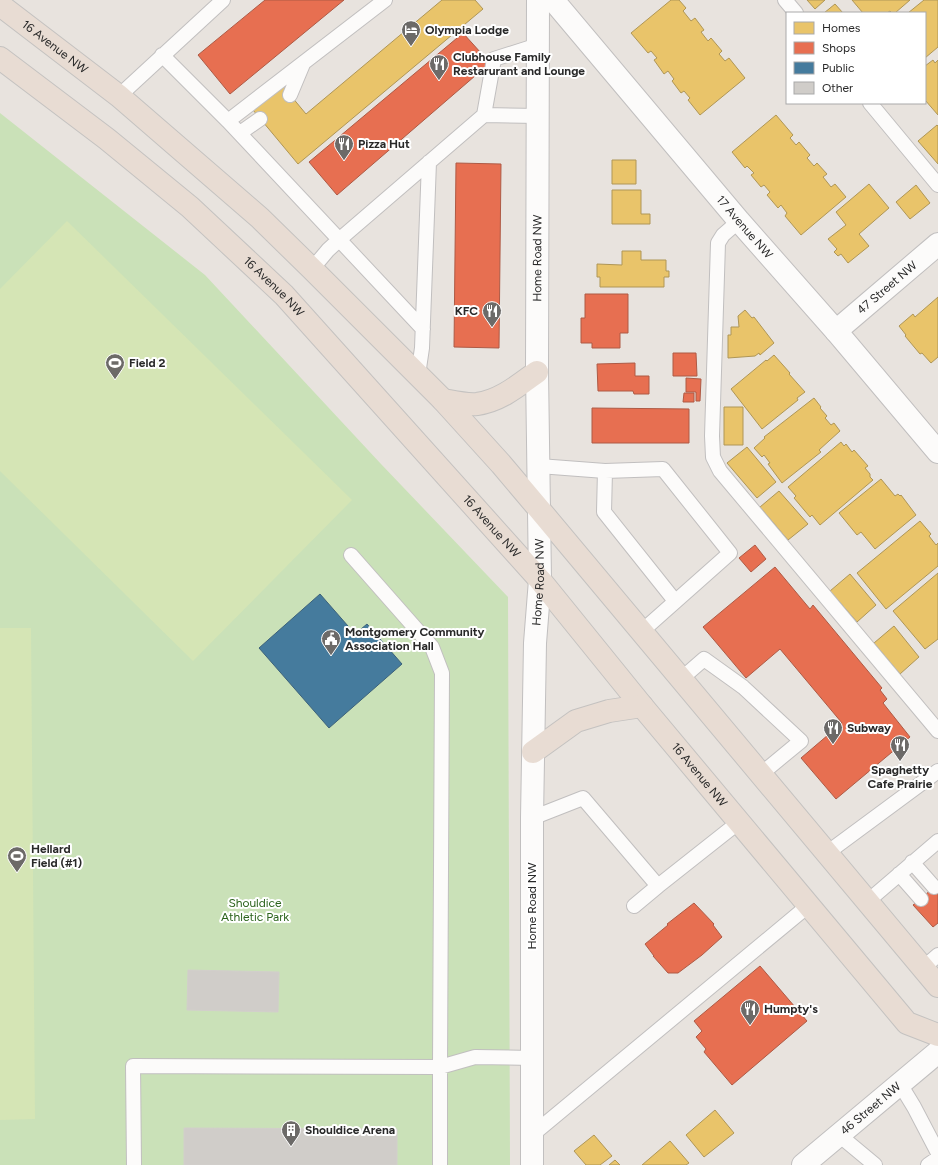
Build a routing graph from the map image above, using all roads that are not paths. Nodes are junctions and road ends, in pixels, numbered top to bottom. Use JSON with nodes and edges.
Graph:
{"nodes":[{"id":1,"x":223,"y":0,"type":"edge"},
{"id":2,"x":385,"y":0,"type":"edge"},
{"id":3,"x":538,"y":0,"type":"edge"},
{"id":4,"x":554,"y":0,"type":"edge"},
{"id":5,"x":785,"y":0,"type":"edge"},
{"id":6,"x":0,"y":5,"type":"edge"},
{"id":7,"x":795,"y":12,"type":"edge"},
{"id":8,"x":538,"y":45,"type":"junction"},
{"id":9,"x":162,"y":55,"type":"junction"},
{"id":10,"x":0,"y":58,"type":"edge"},
{"id":11,"x":304,"y":62,"type":"junction"},
{"id":12,"x":290,"y":95,"type":"dead end"},
{"id":13,"x":118,"y":96,"type":"junction"},
{"id":14,"x":871,"y":104,"type":"edge"},
{"id":15,"x":484,"y":115,"type":"junction"},
{"id":16,"x":538,"y":116,"type":"junction"},
{"id":17,"x":260,"y":119,"type":"dead end"},
{"id":18,"x":228,"y":121,"type":"junction"},
{"id":19,"x":240,"y":133,"type":"junction"},
{"id":20,"x":429,"y":162,"type":"junction"},
{"id":21,"x":938,"y":185,"type":"edge"},
{"id":22,"x":739,"y":222,"type":"junction"},
{"id":23,"x":340,"y":239,"type":"junction"},
{"id":24,"x":938,"y":244,"type":"edge"},
{"id":25,"x":312,"y":269,"type":"junction"},
{"id":26,"x":423,"y":329,"type":"junction"},
{"id":27,"x":836,"y":331,"type":"junction"},
{"id":28,"x":537,"y":372,"type":"junction"},
{"id":29,"x":418,"y":375,"type":"junction"},
{"id":30,"x":443,"y":400,"type":"junction"},
{"id":31,"x":938,"y":452,"type":"edge"},
{"id":32,"x":539,"y":466,"type":"junction"},
{"id":33,"x":605,"y":471,"type":"junction"},
{"id":34,"x":539,"y":509,"type":"junction"},
{"id":35,"x":351,"y":555,"type":"dead end"},
{"id":36,"x":540,"y":580,"type":"junction"},
{"id":37,"x":675,"y":602,"type":"junction"},
{"id":38,"x":641,"y":632,"type":"junction"},
{"id":39,"x":681,"y":679,"type":"junction"},
{"id":40,"x":642,"y":706,"type":"junction"},
{"id":41,"x":938,"y":731,"type":"edge"},
{"id":42,"x":533,"y":752,"type":"junction"},
{"id":43,"x":938,"y":771,"type":"edge"},
{"id":44,"x":761,"y":774,"type":"junction"},
{"id":45,"x":532,"y":818,"type":"junction"},
{"id":46,"x":739,"y":822,"type":"junction"},
{"id":47,"x":936,"y":847,"type":"edge"},
{"id":48,"x":827,"y":853,"type":"junction"},
{"id":49,"x":912,"y":862,"type":"junction"},
{"id":50,"x":899,"y":874,"type":"junction"},
{"id":51,"x":658,"y":886,"type":"junction"},
{"id":52,"x":934,"y":887,"type":"dead end"},
{"id":53,"x":921,"y":899,"type":"dead end"},
{"id":54,"x":868,"y":901,"type":"junction"},
{"id":55,"x":809,"y":905,"type":"junction"},
{"id":56,"x":634,"y":906,"type":"dead end"},
{"id":57,"x":931,"y":962,"type":"edge"},
{"id":58,"x":938,"y":986,"type":"edge"},
{"id":59,"x":938,"y":1035,"type":"edge"},
{"id":60,"x":938,"y":1052,"type":"edge"},
{"id":61,"x":532,"y":1058,"type":"junction"},
{"id":62,"x":440,"y":1067,"type":"junction"},
{"id":63,"x":900,"y":1084,"type":"junction"},
{"id":64,"x":532,"y":1134,"type":"junction"},
{"id":65,"x":839,"y":1135,"type":"junction"},
{"id":66,"x":938,"y":1153,"type":"edge"},
{"id":67,"x":938,"y":1158,"type":"edge"},
{"id":68,"x":134,"y":1165,"type":"edge"},
{"id":69,"x":440,"y":1165,"type":"edge"},
{"id":70,"x":532,"y":1165,"type":"edge"},
{"id":71,"x":803,"y":1165,"type":"edge"},
{"id":72,"x":875,"y":1165,"type":"edge"},
{"id":73,"x":928,"y":1165,"type":"edge"}],
"edges":[{"from":1,"to":9,"type":"lane"},
{"from":2,"to":11,"type":"lane"},
{"from":3,"to":8,"type":"street","name":"Home Road NW"},
{"from":4,"to":22,"type":"street","name":"17 Avenue NW"},
{"from":5,"to":7,"type":"lane"},
{"from":6,"to":13,"type":"highway","name":"16 Avenue NW"},
{"from":8,"to":15,"type":"lane"},
{"from":8,"to":16,"type":"street","name":"Home Road NW"},
{"from":9,"to":13,"type":"lane"},
{"from":9,"to":18,"type":"lane"},
{"from":10,"to":36,"type":"highway","name":"16 Avenue NW"},
{"from":11,"to":12,"type":"lane"},
{"from":11,"to":18,"type":"lane"},
{"from":13,"to":25,"type":"highway","name":"16 Avenue NW"},
{"from":14,"to":21,"type":"lane"},
{"from":15,"to":16,"type":"lane"},
{"from":15,"to":20,"type":"lane"},
{"from":16,"to":28,"type":"street","name":"Home Road NW"},
{"from":17,"to":19,"type":"lane"},
{"from":18,"to":19,"type":"lane"},
{"from":19,"to":23,"type":"lane"},
{"from":20,"to":23,"type":"lane"},
{"from":20,"to":26,"type":"lane"},
{"from":22,"to":27,"type":"street","name":"17 Avenue NW"},
{"from":22,"to":41,"type":"lane"},
{"from":23,"to":25,"type":"lane"},
{"from":23,"to":26,"type":"lane"},
{"from":24,"to":27,"type":"street","name":"47 Street NW"},
{"from":25,"to":29,"type":"highway","name":"16 Avenue NW"},
{"from":26,"to":29,"type":"lane"},
{"from":27,"to":31,"type":"street","name":"17 Avenue NW"},
{"from":28,"to":30,"type":"highway"},
{"from":28,"to":32,"type":"street","name":"Home Road NW"},
{"from":29,"to":30,"type":"highway","name":"16 Avenue NW"},
{"from":30,"to":34,"type":"highway","name":"16 Avenue NW"},
{"from":32,"to":33,"type":"lane"},
{"from":32,"to":34,"type":"street","name":"Home Road NW"},
{"from":33,"to":37,"type":"lane"},
{"from":33,"to":37,"type":"lane"},
{"from":34,"to":36,"type":"street","name":"Home Road NW"},
{"from":34,"to":38,"type":"highway","name":"16 Avenue NW"},
{"from":35,"to":62,"type":"lane"},
{"from":36,"to":40,"type":"highway","name":"16 Avenue NW"},
{"from":36,"to":42,"type":"street","name":"Home Road NW"},
{"from":37,"to":38,"type":"lane"},
{"from":38,"to":39,"type":"highway","name":"16 Avenue NW"},
{"from":39,"to":44,"type":"highway","name":"16 Avenue NW"},
{"from":39,"to":44,"type":"lane"},
{"from":40,"to":42,"type":"highway"},
{"from":40,"to":46,"type":"highway","name":"16 Avenue NW"},
{"from":42,"to":45,"type":"street","name":"Home Road NW"},
{"from":43,"to":48,"type":"lane"},
{"from":44,"to":48,"type":"highway","name":"16 Avenue NW"},
{"from":45,"to":51,"type":"lane"},
{"from":45,"to":61,"type":"street","name":"Home Road NW"},
{"from":46,"to":51,"type":"lane"},
{"from":46,"to":55,"type":"highway","name":"16 Avenue NW"},
{"from":47,"to":49,"type":"lane"},
{"from":48,"to":54,"type":"highway","name":"16 Avenue NW"},
{"from":49,"to":50,"type":"lane"},
{"from":49,"to":52,"type":"lane"},
{"from":50,"to":53,"type":"lane"},
{"from":50,"to":54,"type":"lane"},
{"from":51,"to":56,"type":"lane"},
{"from":54,"to":57,"type":"highway","name":"16 Avenue NW"},
{"from":55,"to":59,"type":"highway","name":"16 Avenue NW"},
{"from":55,"to":64,"type":"lane"},
{"from":57,"to":58,"type":"highway","name":"16 Avenue NW"},
{"from":60,"to":63,"type":"street","name":"46 Street NW"},
{"from":61,"to":62,"type":"lane"},
{"from":61,"to":64,"type":"street","name":"Home Road NW"},
{"from":62,"to":68,"type":"lane"},
{"from":62,"to":69,"type":"lane"},
{"from":63,"to":65,"type":"street","name":"46 Street NW"},
{"from":63,"to":66,"type":"lane"},
{"from":64,"to":70,"type":"street","name":"Home Road NW"},
{"from":65,"to":71,"type":"street","name":"46 Street NW"},
{"from":65,"to":72,"type":"lane"},
{"from":67,"to":73,"type":"lane"}]}
